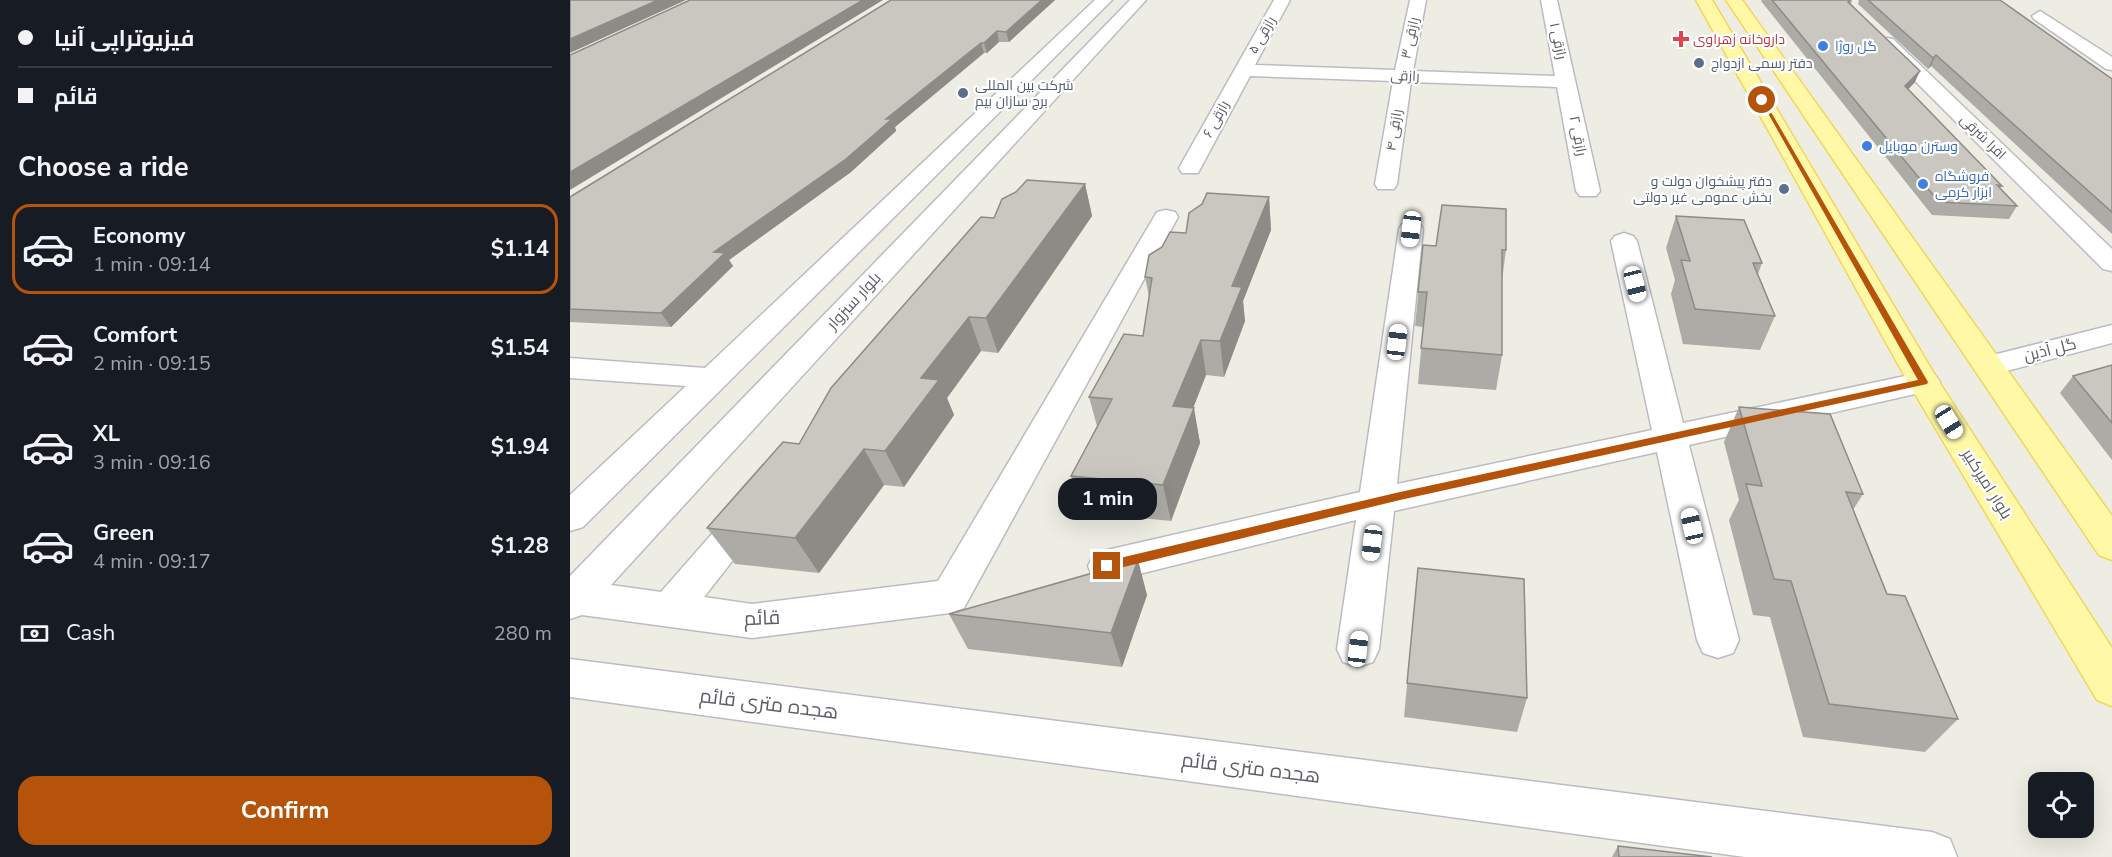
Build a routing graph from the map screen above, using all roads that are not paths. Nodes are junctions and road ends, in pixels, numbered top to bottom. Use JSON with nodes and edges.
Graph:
{"nodes":[{"id":1,"x":1104,"y":0,"type":"edge"},
{"id":2,"x":1138,"y":0,"type":"edge"},
{"id":3,"x":1282,"y":0,"type":"edge"},
{"id":4,"x":1418,"y":0,"type":"edge"},
{"id":5,"x":1550,"y":0,"type":"edge"},
{"id":6,"x":1704,"y":0,"type":"edge"},
{"id":7,"x":1734,"y":0,"type":"edge"},
{"id":8,"x":2040,"y":16,"type":"dead end"},
{"id":9,"x":1870,"y":27,"type":"edge"},
{"id":10,"x":2112,"y":65,"type":"edge"},
{"id":11,"x":1242,"y":70,"type":"junction"},
{"id":12,"x":1403,"y":76,"type":"junction"},
{"id":13,"x":1567,"y":82,"type":"junction"},
{"id":14,"x":1190,"y":168,"type":"dead end"},
{"id":15,"x":1386,"y":184,"type":"dead end"},
{"id":16,"x":1588,"y":190,"type":"dead end"},
{"id":17,"x":1166,"y":217,"type":"dead end"},
{"id":18,"x":1411,"y":229,"type":"dead end"},
{"id":19,"x":1624,"y":241,"type":"dead end"},
{"id":20,"x":2112,"y":264,"type":"edge"},
{"id":21,"x":2112,"y":334,"type":"edge"},
{"id":22,"x":1988,"y":366,"type":"junction"},
{"id":23,"x":570,"y":368,"type":"edge"},
{"id":24,"x":713,"y":378,"type":"junction"},
{"id":25,"x":1924,"y":382,"type":"junction"},
{"id":26,"x":1671,"y":436,"type":"junction"},
{"id":27,"x":771,"y":491,"type":"edge"},
{"id":28,"x":1378,"y":501,"type":"junction"},
{"id":29,"x":570,"y":517,"type":"edge"},
{"id":30,"x":2112,"y":545,"type":"edge"},
{"id":31,"x":1107,"y":566,"type":"edge"},
{"id":32,"x":572,"y":600,"type":"edge"},
{"id":33,"x":670,"y":610,"type":"junction"},
{"id":34,"x":1718,"y":640,"type":"dead end"},
{"id":35,"x":1358,"y":649,"type":"dead end"},
{"id":36,"x":570,"y":678,"type":"edge"},
{"id":37,"x":2112,"y":686,"type":"edge"},
{"id":38,"x":1932,"y":857,"type":"edge"}],
"edges":[{"from":1,"to":24,"type":"street"},
{"from":2,"to":32,"type":"street","name":"بلوار سبزوار"},
{"from":3,"to":11,"type":"street","name":"رازقی ۵"},
{"from":4,"to":12,"type":"street","name":"رازقی ۳"},
{"from":5,"to":13,"type":"street","name":"رازقی ۱"},
{"from":6,"to":25,"type":"main road","name":"بلوار امیرکبیر"},
{"from":7,"to":22,"type":"main road"},
{"from":8,"to":10,"type":"street"},
{"from":9,"to":20,"type":"street","name":"افرا شرقی"},
{"from":11,"to":12,"type":"street","name":"رازقی"},
{"from":11,"to":14,"type":"street","name":"رازقی ۶"},
{"from":12,"to":13,"type":"street","name":"رازقی"},
{"from":12,"to":15,"type":"street","name":"رازقی ۴"},
{"from":13,"to":16,"type":"street","name":"رازقی ۲"},
{"from":17,"to":33,"type":"street","name":"قائم"},
{"from":18,"to":28,"type":"street"},
{"from":19,"to":26,"type":"street"},
{"from":21,"to":22,"type":"street","name":"گل آذین"},
{"from":22,"to":30,"type":"main road"},
{"from":23,"to":24,"type":"street"},
{"from":24,"to":29,"type":"street"},
{"from":25,"to":26,"type":"street"},
{"from":25,"to":37,"type":"main road","name":"بلوار امیرکبیر"},
{"from":26,"to":28,"type":"street"},
{"from":26,"to":34,"type":"street"},
{"from":27,"to":33,"type":"street"},
{"from":28,"to":31,"type":"street"},
{"from":28,"to":35,"type":"street"},
{"from":32,"to":33,"type":"street","name":"قائم"},
{"from":36,"to":38,"type":"street","name":"هجده متری قائم"}]}
